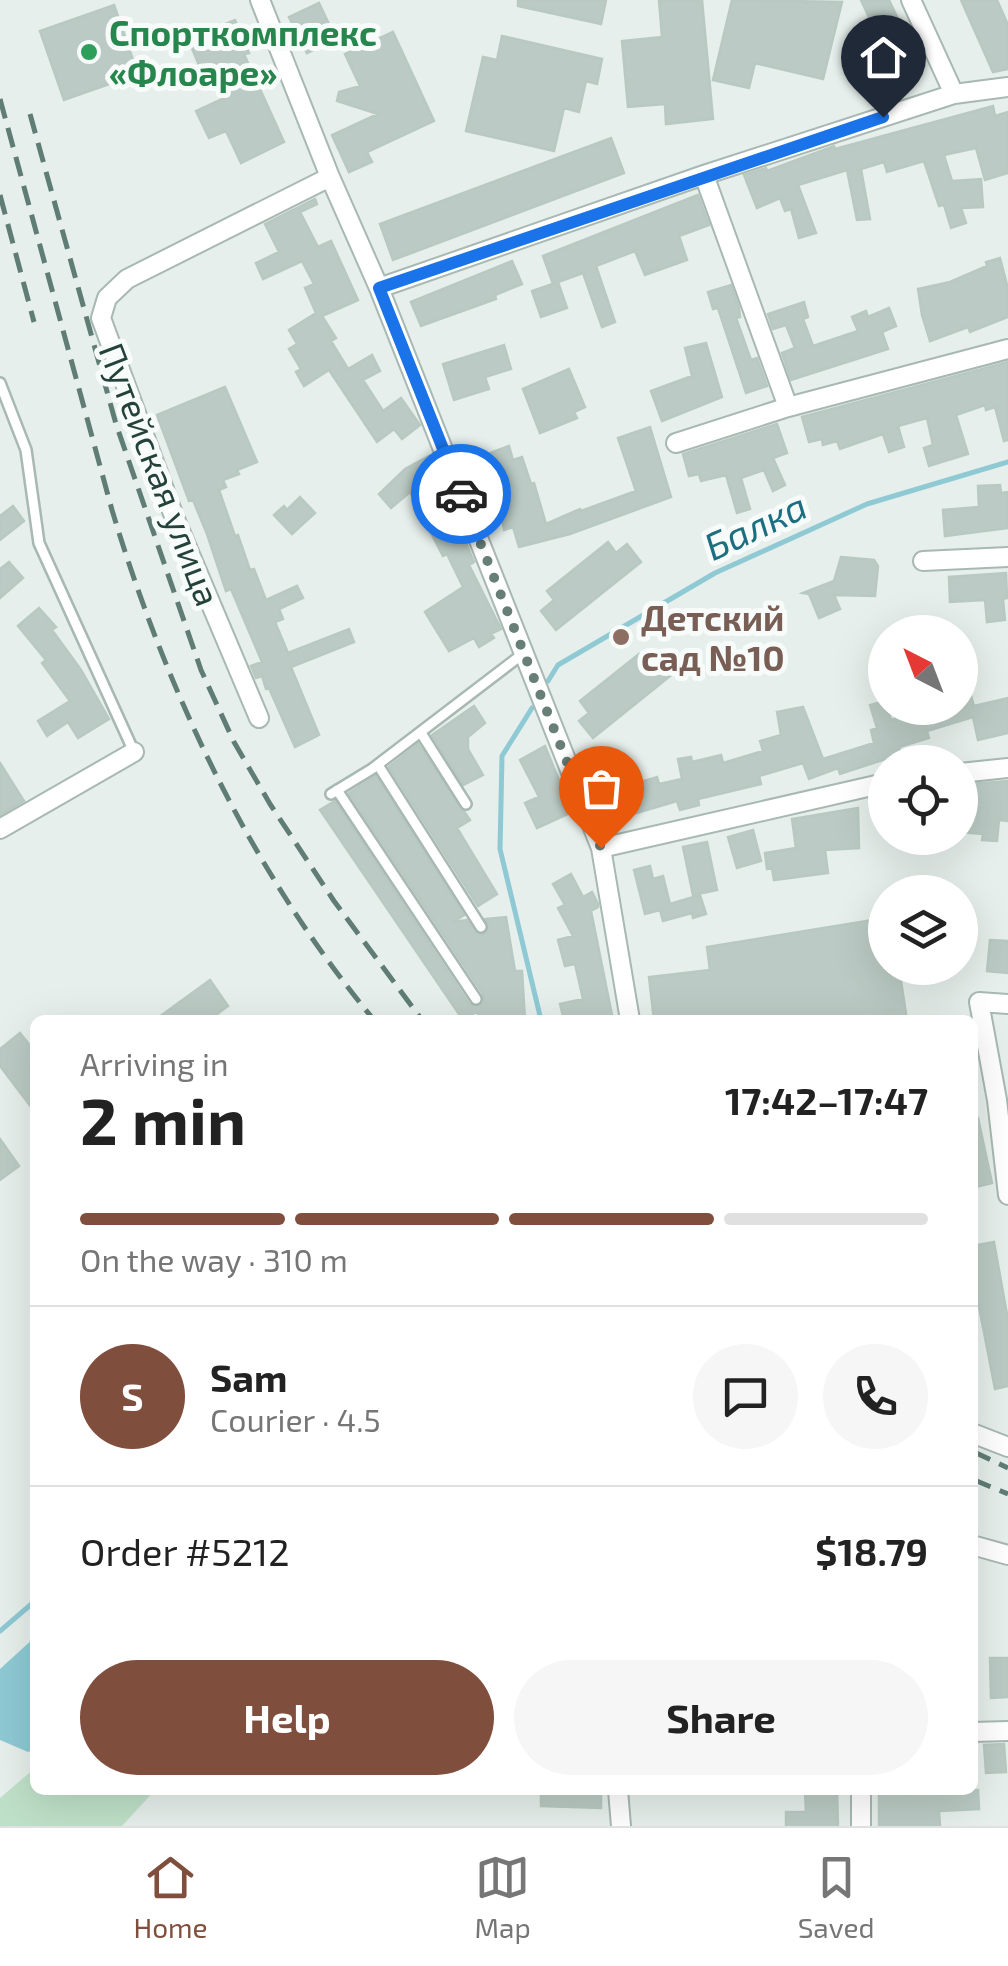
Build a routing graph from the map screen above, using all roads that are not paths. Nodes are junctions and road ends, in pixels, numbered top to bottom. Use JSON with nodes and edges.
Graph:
{"nodes":[{"id":1,"x":260,"y":0,"type":"edge"},
{"id":2,"x":911,"y":0,"type":"edge"},
{"id":3,"x":1008,"y":88,"type":"edge"},
{"id":4,"x":954,"y":94,"type":"junction"},
{"id":5,"x":704,"y":176,"type":"junction"},
{"id":6,"x":330,"y":177,"type":"junction"},
{"id":7,"x":379,"y":288,"type":"junction"},
{"id":8,"x":1008,"y":349,"type":"edge"},
{"id":9,"x":0,"y":383,"type":"edge"},
{"id":10,"x":788,"y":407,"type":"junction"},
{"id":11,"x":676,"y":443,"type":"dead end"},
{"id":12,"x":1008,"y":557,"type":"edge"},
{"id":13,"x":924,"y":561,"type":"dead end"},
{"id":14,"x":524,"y":653,"type":"junction"},
{"id":15,"x":259,"y":718,"type":"dead end"},
{"id":16,"x":420,"y":733,"type":"junction"},
{"id":17,"x":134,"y":752,"type":"joint"},
{"id":18,"x":378,"y":765,"type":"junction"},
{"id":19,"x":1008,"y":768,"type":"edge"},
{"id":20,"x":978,"y":771,"type":"edge"},
{"id":21,"x":868,"y":787,"type":"edge"},
{"id":22,"x":466,"y":804,"type":"dead end"},
{"id":23,"x":0,"y":829,"type":"edge"},
{"id":24,"x":601,"y":848,"type":"junction"},
{"id":25,"x":480,"y":927,"type":"dead end"},
{"id":26,"x":476,"y":998,"type":"dead end"},
{"id":27,"x":1008,"y":1004,"type":"edge"},
{"id":28,"x":629,"y":1015,"type":"edge"},
{"id":29,"x":1008,"y":1195,"type":"edge"},
{"id":30,"x":978,"y":1435,"type":"edge"},
{"id":31,"x":1008,"y":1447,"type":"edge"},
{"id":32,"x":978,"y":1547,"type":"edge"},
{"id":33,"x":1008,"y":1555,"type":"edge"},
{"id":34,"x":1008,"y":1730,"type":"edge"},
{"id":35,"x":978,"y":1732,"type":"edge"},
{"id":36,"x":618,"y":1795,"type":"edge"},
{"id":37,"x":861,"y":1795,"type":"edge"},
{"id":38,"x":621,"y":1826,"type":"edge"},
{"id":39,"x":861,"y":1826,"type":"edge"}],
"edges":[{"from":1,"to":6,"type":"street"},
{"from":2,"to":4,"type":"street"},
{"from":3,"to":4,"type":"street"},
{"from":4,"to":5,"type":"street"},
{"from":5,"to":7,"type":"street"},
{"from":5,"to":10,"type":"street"},
{"from":6,"to":7,"type":"street"},
{"from":6,"to":15,"type":"street","name":"Путейская улица"},
{"from":7,"to":14,"type":"street"},
{"from":8,"to":10,"type":"street"},
{"from":9,"to":17,"type":"lane"},
{"from":10,"to":11,"type":"street"},
{"from":12,"to":13,"type":"street"},
{"from":14,"to":16,"type":"lane"},
{"from":14,"to":24,"type":"street"},
{"from":16,"to":18,"type":"lane"},
{"from":16,"to":22,"type":"lane"},
{"from":17,"to":23,"type":"street"},
{"from":18,"to":25,"type":"lane"},
{"from":18,"to":26,"type":"lane"},
{"from":19,"to":20,"type":"street"},
{"from":21,"to":24,"type":"street"},
{"from":24,"to":28,"type":"street"},
{"from":27,"to":29,"type":"street"},
{"from":30,"to":31,"type":"street"},
{"from":32,"to":33,"type":"street"},
{"from":34,"to":35,"type":"street"},
{"from":36,"to":38,"type":"street"},
{"from":37,"to":39,"type":"street"}]}
